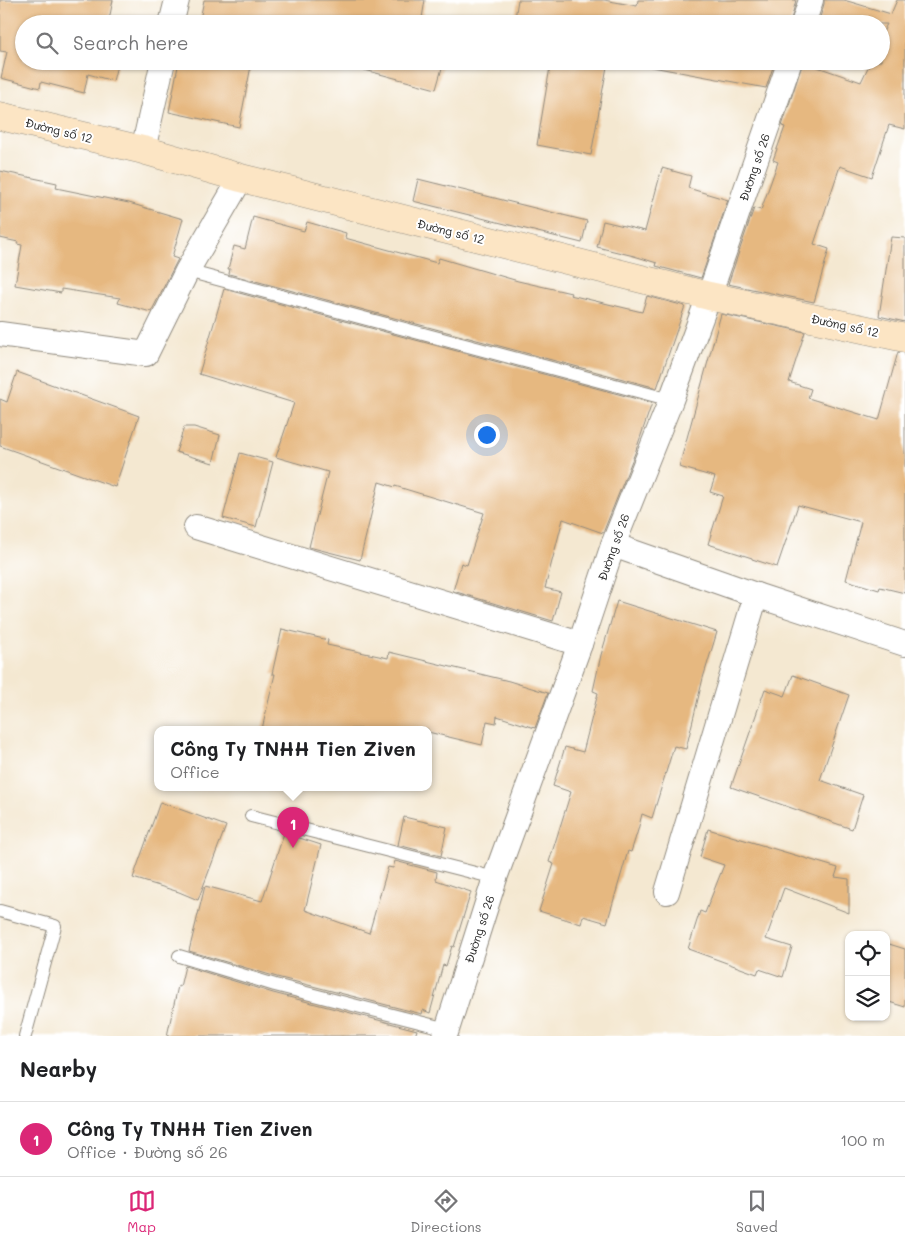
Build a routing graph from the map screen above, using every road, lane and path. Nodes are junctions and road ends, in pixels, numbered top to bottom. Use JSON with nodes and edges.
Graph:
{"nodes":[{"id":1,"x":177,"y":0,"type":"edge"},
{"id":2,"x":811,"y":0,"type":"edge"},
{"id":3,"x":173,"y":15,"type":"edge"},
{"id":4,"x":806,"y":15,"type":"edge"},
{"id":5,"x":161,"y":70,"type":"edge"},
{"id":6,"x":787,"y":70,"type":"edge"},
{"id":7,"x":0,"y":116,"type":"edge"},
{"id":8,"x":143,"y":150,"type":"junction"},
{"id":9,"x":241,"y":178,"type":"junction"},
{"id":10,"x":187,"y":271,"type":"junction"},
{"id":11,"x":709,"y":296,"type":"junction"},
{"id":12,"x":0,"y":334,"type":"edge"},
{"id":13,"x":905,"y":338,"type":"edge"},
{"id":14,"x":671,"y":400,"type":"junction"},
{"id":15,"x":196,"y":527,"type":"dead end"},
{"id":16,"x":613,"y":546,"type":"junction"},
{"id":17,"x":756,"y":595,"type":"junction"},
{"id":18,"x":580,"y":644,"type":"junction"},
{"id":19,"x":905,"y":644,"type":"edge"},
{"id":20,"x":251,"y":816,"type":"dead end"},
{"id":21,"x":495,"y":878,"type":"junction"},
{"id":22,"x":667,"y":892,"type":"dead end"},
{"id":23,"x":0,"y":911,"type":"edge"},
{"id":24,"x":179,"y":956,"type":"dead end"},
{"id":25,"x":446,"y":1032,"type":"edge"},
{"id":26,"x":25,"y":1036,"type":"edge"}],
"edges":[{"from":1,"to":3,"type":"street"},
{"from":2,"to":4,"type":"street"},
{"from":5,"to":8,"type":"street"},
{"from":6,"to":11,"type":"street","name":"Đường số 26"},
{"from":7,"to":8,"type":"street","name":"Đường số 12"},
{"from":8,"to":9,"type":"street","name":"Đường số 12"},
{"from":9,"to":10,"type":"street"},
{"from":9,"to":11,"type":"street","name":"Đường số 12"},
{"from":10,"to":12,"type":"street"},
{"from":10,"to":14,"type":"lane"},
{"from":11,"to":13,"type":"street","name":"Đường số 12"},
{"from":11,"to":14,"type":"street","name":"Đường số 26"},
{"from":14,"to":16,"type":"street","name":"Đường số 26"},
{"from":15,"to":18,"type":"street"},
{"from":16,"to":17,"type":"street"},
{"from":16,"to":18,"type":"street","name":"Đường số 26"},
{"from":17,"to":19,"type":"street"},
{"from":17,"to":22,"type":"street"},
{"from":18,"to":21,"type":"street","name":"Đường số 26"},
{"from":20,"to":21,"type":"lane"},
{"from":21,"to":25,"type":"street","name":"Đường số 26"},
{"from":23,"to":26,"type":"lane"},
{"from":24,"to":25,"type":"lane"}]}
